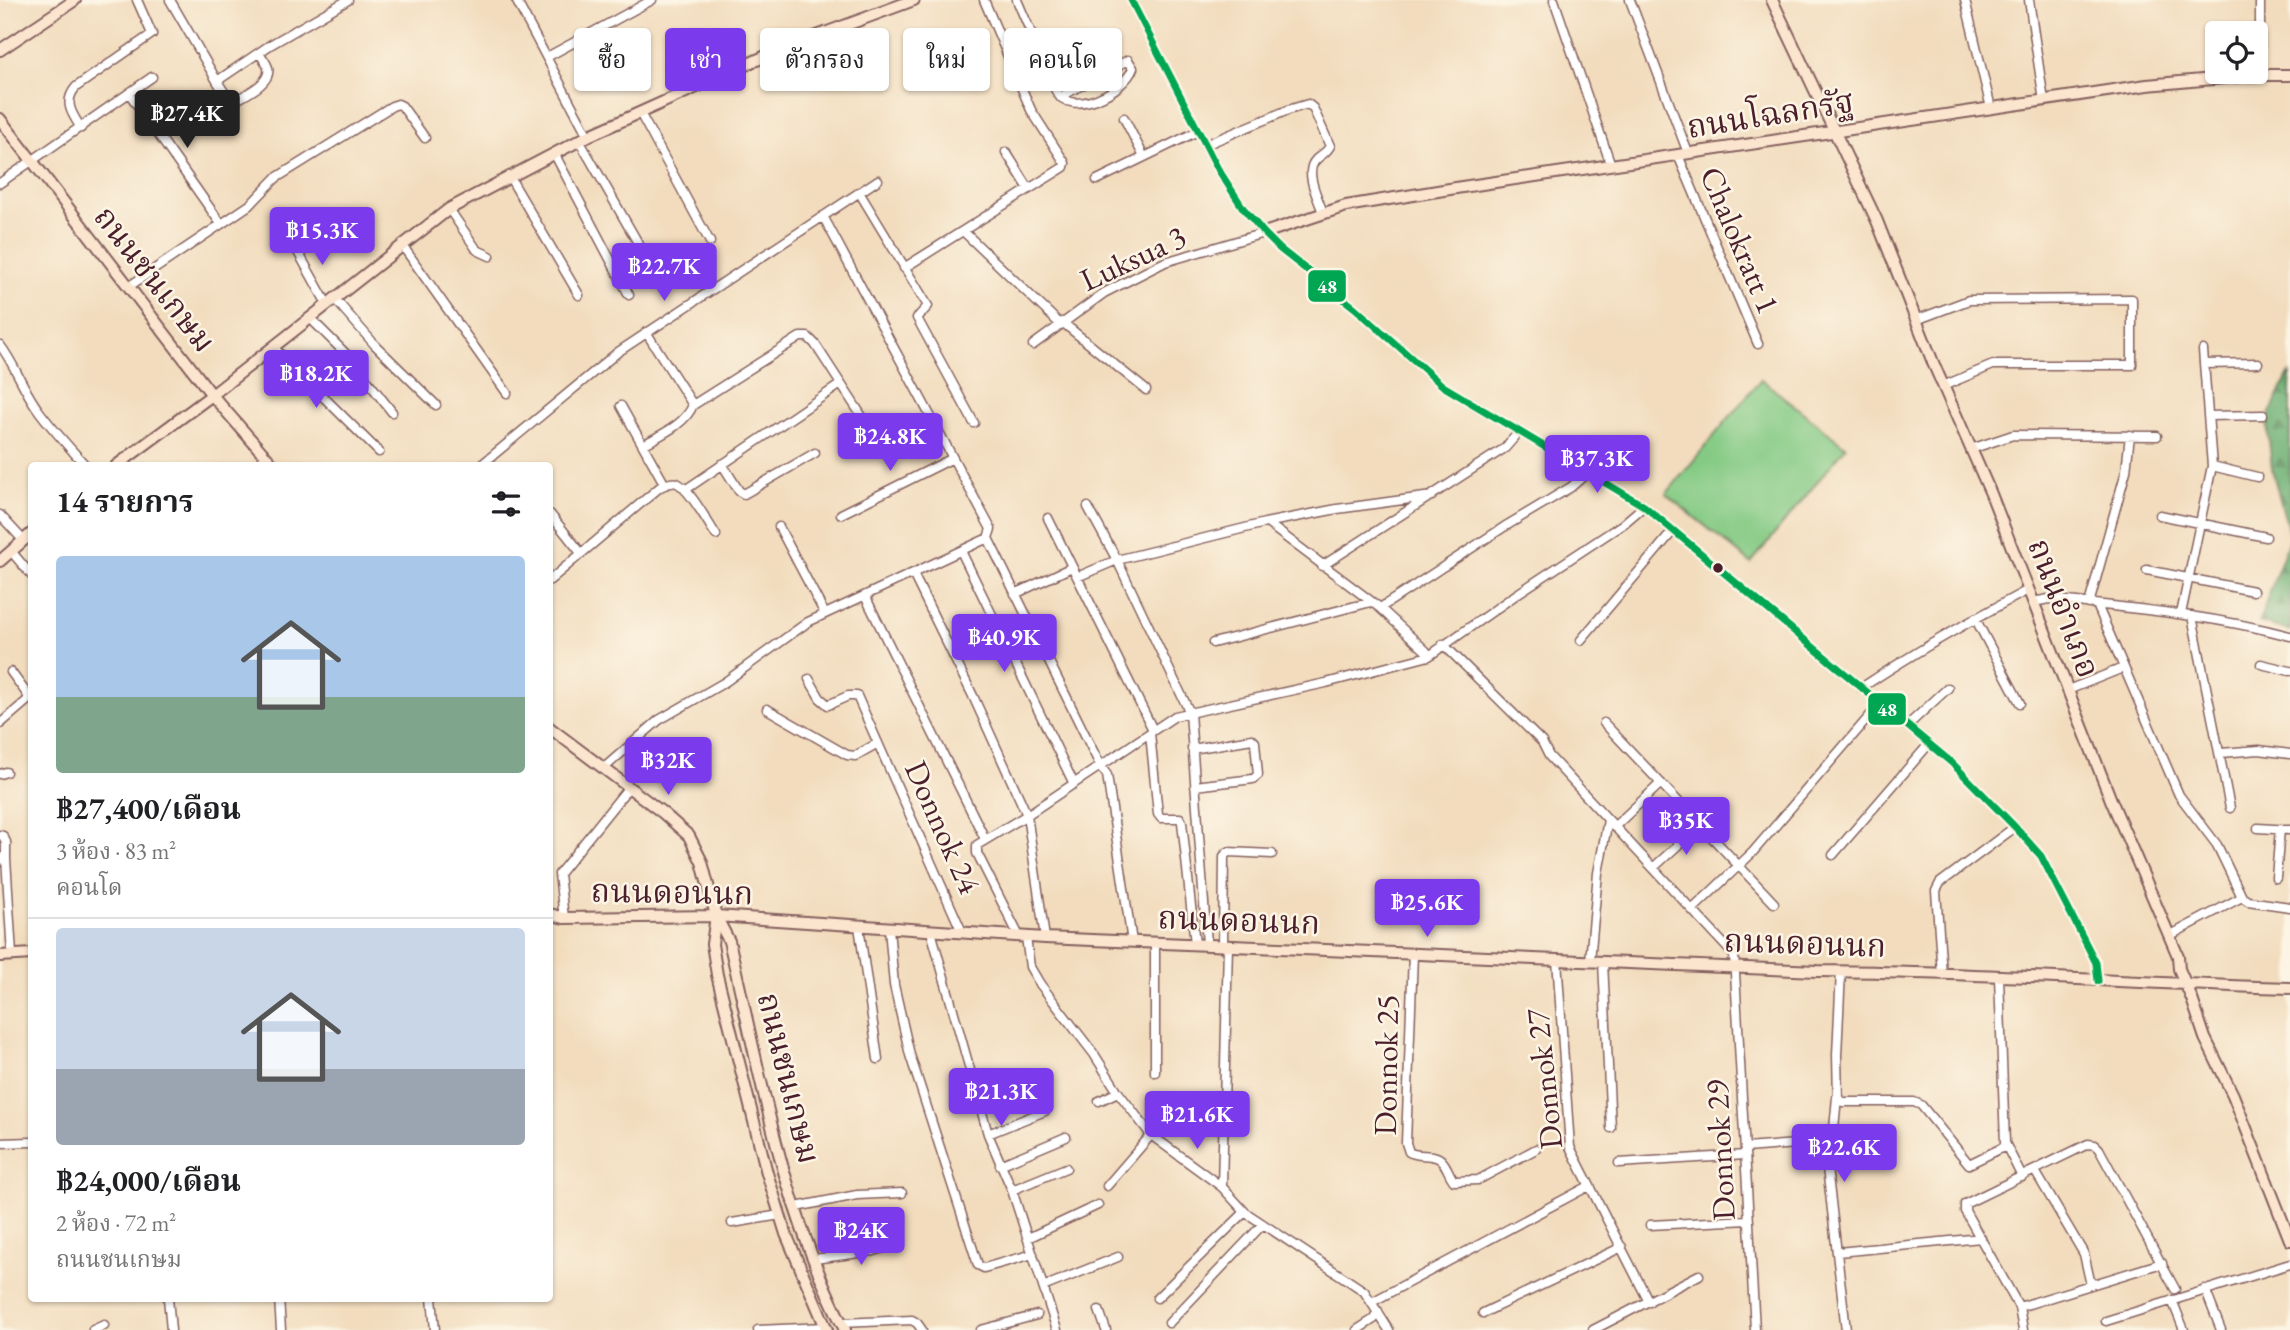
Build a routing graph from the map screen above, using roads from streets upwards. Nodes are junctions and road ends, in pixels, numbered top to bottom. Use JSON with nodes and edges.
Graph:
{"nodes":[{"id":1,"x":75,"y":0,"type":"edge"},
{"id":2,"x":138,"y":0,"type":"edge"},
{"id":3,"x":170,"y":0,"type":"edge"},
{"id":4,"x":348,"y":0,"type":"edge"},
{"id":5,"x":516,"y":0,"type":"edge"},
{"id":6,"x":652,"y":0,"type":"edge"},
{"id":7,"x":914,"y":0,"type":"edge"},
{"id":8,"x":984,"y":0,"type":"edge"},
{"id":9,"x":1017,"y":0,"type":"edge"},
{"id":10,"x":1132,"y":0,"type":"edge"},
{"id":11,"x":1554,"y":0,"type":"edge"},
{"id":12,"x":1630,"y":0,"type":"edge"},
{"id":13,"x":1772,"y":0,"type":"edge"},
{"id":14,"x":1965,"y":0,"type":"edge"},
{"id":15,"x":2029,"y":0,"type":"edge"},
{"id":16,"x":2259,"y":0,"type":"edge"},
{"id":17,"x":888,"y":4,"type":"edge"},
{"id":18,"x":2259,"y":21,"type":"edge"},
{"id":19,"x":0,"y":50,"type":"edge"},
{"id":20,"x":259,"y":53,"type":"junction"},
{"id":21,"x":547,"y":58,"type":"junction"},
{"id":22,"x":2268,"y":75,"type":"edge"},
{"id":23,"x":2290,"y":75,"type":"edge"},
{"id":24,"x":152,"y":77,"type":"dead end"},
{"id":25,"x":2205,"y":80,"type":"edge"},
{"id":26,"x":217,"y":81,"type":"junction"},
{"id":27,"x":129,"y":93,"type":"junction"},
{"id":28,"x":1060,"y":97,"type":"junction"},
{"id":29,"x":2044,"y":101,"type":"junction"},
{"id":30,"x":1991,"y":108,"type":"junction"},
{"id":31,"x":640,"y":113,"type":"junction"},
{"id":32,"x":1124,"y":118,"type":"dead end"},
{"id":33,"x":0,"y":119,"type":"edge"},
{"id":34,"x":80,"y":128,"type":"junction"},
{"id":35,"x":1835,"y":130,"type":"junction"},
{"id":36,"x":1198,"y":131,"type":"junction"},
{"id":37,"x":425,"y":138,"type":"dead end"},
{"id":38,"x":584,"y":138,"type":"junction"},
{"id":39,"x":1205,"y":145,"type":"junction"},
{"id":40,"x":1006,"y":152,"type":"dead end"},
{"id":41,"x":554,"y":153,"type":"junction"},
{"id":42,"x":1683,"y":154,"type":"junction"},
{"id":43,"x":1144,"y":157,"type":"junction"},
{"id":44,"x":31,"y":160,"type":"junction"},
{"id":45,"x":1611,"y":165,"type":"junction"},
{"id":46,"x":509,"y":176,"type":"junction"},
{"id":47,"x":878,"y":180,"type":"dead end"},
{"id":48,"x":1097,"y":180,"type":"dead end"},
{"id":49,"x":0,"y":183,"type":"edge"},
{"id":50,"x":1029,"y":189,"type":"junction"},
{"id":51,"x":859,"y":192,"type":"junction"},
{"id":52,"x":449,"y":209,"type":"junction"},
{"id":53,"x":1323,"y":213,"type":"junction"},
{"id":54,"x":823,"y":216,"type":"junction"},
{"id":55,"x":221,"y":224,"type":"junction"},
{"id":56,"x":963,"y":230,"type":"junction"},
{"id":57,"x":1264,"y":233,"type":"junction"},
{"id":58,"x":710,"y":242,"type":"dead end"},
{"id":59,"x":293,"y":243,"type":"dead end"},
{"id":60,"x":402,"y":245,"type":"junction"},
{"id":61,"x":490,"y":256,"type":"dead end"},
{"id":62,"x":646,"y":257,"type":"dead end"},
{"id":63,"x":904,"y":268,"type":"junction"},
{"id":64,"x":128,"y":287,"type":"junction"},
{"id":65,"x":579,"y":295,"type":"dead end"},
{"id":66,"x":629,"y":295,"type":"dead end"},
{"id":67,"x":330,"y":301,"type":"junction"},
{"id":68,"x":310,"y":318,"type":"junction"},
{"id":69,"x":1916,"y":320,"type":"junction"},
{"id":70,"x":1061,"y":323,"type":"junction"},
{"id":71,"x":646,"y":332,"type":"junction"},
{"id":72,"x":1758,"y":344,"type":"dead end"},
{"id":73,"x":0,"y":345,"type":"edge"},
{"id":74,"x":1033,"y":345,"type":"dead end"},
{"id":75,"x":273,"y":347,"type":"junction"},
{"id":76,"x":2203,"y":350,"type":"dead end"},
{"id":77,"x":2258,"y":363,"type":"dead end"},
{"id":78,"x":2204,"y":364,"type":"junction"},
{"id":79,"x":841,"y":384,"type":"junction"},
{"id":80,"x":1943,"y":386,"type":"junction"},
{"id":81,"x":1146,"y":390,"type":"dead end"},
{"id":82,"x":507,"y":393,"type":"dead end"},
{"id":83,"x":212,"y":395,"type":"junction"},
{"id":84,"x":436,"y":405,"type":"dead end"},
{"id":85,"x":693,"y":405,"type":"junction"},
{"id":86,"x":621,"y":406,"type":"dead end"},
{"id":87,"x":393,"y":412,"type":"dead end"},
{"id":88,"x":2263,"y":415,"type":"dead end"},
{"id":89,"x":2208,"y":416,"type":"junction"},
{"id":90,"x":974,"y":423,"type":"dead end"},
{"id":91,"x":1519,"y":432,"type":"junction"},
{"id":92,"x":2130,"y":435,"type":"junction"},
{"id":93,"x":2157,"y":436,"type":"dead end"},
{"id":94,"x":876,"y":438,"type":"dead end"},
{"id":95,"x":643,"y":445,"type":"junction"},
{"id":96,"x":1971,"y":449,"type":"junction"},
{"id":97,"x":379,"y":452,"type":"dead end"},
{"id":98,"x":815,"y":453,"type":"dead end"},
{"id":99,"x":953,"y":458,"type":"junction"},
{"id":100,"x":83,"y":462,"type":"edge"},
{"id":101,"x":121,"y":462,"type":"edge"},
{"id":102,"x":271,"y":462,"type":"edge"},
{"id":103,"x":485,"y":462,"type":"edge"},
{"id":104,"x":722,"y":464,"type":"junction"},
{"id":105,"x":2211,"y":467,"type":"junction"},
{"id":106,"x":1587,"y":472,"type":"junction"},
{"id":107,"x":2257,"y":477,"type":"dead end"},
{"id":108,"x":665,"y":485,"type":"junction"},
{"id":109,"x":684,"y":490,"type":"junction"},
{"id":110,"x":1432,"y":496,"type":"junction"},
{"id":111,"x":1644,"y":506,"type":"junction"},
{"id":112,"x":1088,"y":507,"type":"dead end"},
{"id":113,"x":841,"y":514,"type":"dead end"},
{"id":114,"x":0,"y":515,"type":"edge"},
{"id":115,"x":2160,"y":515,"type":"dead end"},
{"id":116,"x":553,"y":518,"type":"edge"},
{"id":117,"x":1048,"y":518,"type":"dead end"},
{"id":118,"x":1267,"y":523,"type":"junction"},
{"id":119,"x":2201,"y":523,"type":"junction"},
{"id":120,"x":779,"y":527,"type":"dead end"},
{"id":121,"x":1673,"y":531,"type":"junction"},
{"id":122,"x":716,"y":535,"type":"dead end"},
{"id":123,"x":27,"y":537,"type":"edge"},
{"id":124,"x":2266,"y":537,"type":"dead end"},
{"id":125,"x":988,"y":538,"type":"junction"},
{"id":126,"x":11,"y":551,"type":"junction"},
{"id":127,"x":961,"y":551,"type":"junction"},
{"id":128,"x":581,"y":552,"type":"junction"},
{"id":129,"x":1117,"y":560,"type":"junction"},
{"id":130,"x":0,"y":561,"type":"edge"},
{"id":131,"x":1322,"y":566,"type":"junction"},
{"id":132,"x":1072,"y":567,"type":"junction"},
{"id":133,"x":2147,"y":570,"type":"dead end"},
{"id":134,"x":28,"y":571,"type":"edge"},
{"id":135,"x":912,"y":574,"type":"junction"},
{"id":136,"x":553,"y":577,"type":"edge"},
{"id":137,"x":1077,"y":577,"type":"junction"},
{"id":138,"x":2189,"y":578,"type":"junction"},
{"id":139,"x":2028,"y":590,"type":"junction"},
{"id":140,"x":2253,"y":591,"type":"dead end"},
{"id":141,"x":1015,"y":594,"type":"junction"},
{"id":142,"x":865,"y":596,"type":"junction"},
{"id":143,"x":2033,"y":602,"type":"junction"},
{"id":144,"x":1371,"y":603,"type":"junction"},
{"id":145,"x":2093,"y":604,"type":"junction"},
{"id":146,"x":1380,"y":608,"type":"junction"},
{"id":147,"x":825,"y":614,"type":"junction"},
{"id":148,"x":2180,"y":614,"type":"junction"},
{"id":149,"x":2192,"y":616,"type":"junction"},
{"id":150,"x":1975,"y":618,"type":"junction"},
{"id":151,"x":2290,"y":636,"type":"edge"},
{"id":152,"x":1581,"y":640,"type":"dead end"},
{"id":153,"x":1213,"y":643,"type":"dead end"},
{"id":154,"x":1443,"y":645,"type":"junction"},
{"id":155,"x":1429,"y":656,"type":"junction"},
{"id":156,"x":2261,"y":664,"type":"dead end"},
{"id":157,"x":2123,"y":668,"type":"junction"},
{"id":158,"x":2290,"y":671,"type":"edge"},
{"id":159,"x":11,"y":672,"type":"dead end"},
{"id":160,"x":809,"y":678,"type":"dead end"},
{"id":161,"x":1861,"y":688,"type":"junction"},
{"id":162,"x":1948,"y":688,"type":"dead end"},
{"id":163,"x":2068,"y":691,"type":"junction"},
{"id":164,"x":28,"y":696,"type":"edge"},
{"id":165,"x":28,"y":700,"type":"edge"},
{"id":166,"x":2020,"y":703,"type":"dead end"},
{"id":167,"x":1880,"y":704,"type":"junction"},
{"id":168,"x":767,"y":709,"type":"dead end"},
{"id":169,"x":1190,"y":713,"type":"junction"},
{"id":170,"x":1604,"y":723,"type":"dead end"},
{"id":171,"x":0,"y":724,"type":"edge"},
{"id":172,"x":1907,"y":726,"type":"junction"},
{"id":173,"x":553,"y":731,"type":"edge"},
{"id":174,"x":1152,"y":731,"type":"junction"},
{"id":175,"x":878,"y":743,"type":"junction"},
{"id":176,"x":1929,"y":744,"type":"junction"},
{"id":177,"x":1192,"y":749,"type":"junction"},
{"id":178,"x":2221,"y":753,"type":"junction"},
{"id":179,"x":2290,"y":754,"type":"edge"},
{"id":180,"x":1101,"y":767,"type":"junction"},
{"id":181,"x":604,"y":768,"type":"junction"},
{"id":182,"x":1661,"y":783,"type":"junction"},
{"id":183,"x":1074,"y":784,"type":"junction"},
{"id":184,"x":1195,"y":786,"type":"junction"},
{"id":185,"x":628,"y":788,"type":"junction"},
{"id":186,"x":2231,"y":808,"type":"dead end"},
{"id":187,"x":1027,"y":815,"type":"junction"},
{"id":188,"x":1611,"y":823,"type":"junction"},
{"id":189,"x":1700,"y":825,"type":"junction"},
{"id":190,"x":2015,"y":827,"type":"junction"},
{"id":191,"x":2258,"y":828,"type":"dead end"},
{"id":192,"x":2280,"y":830,"type":"junction"},
{"id":193,"x":2290,"y":830,"type":"edge"},
{"id":194,"x":0,"y":835,"type":"edge"},
{"id":195,"x":985,"y":839,"type":"junction"},
{"id":196,"x":1272,"y":854,"type":"dead end"},
{"id":197,"x":1833,"y":856,"type":"dead end"},
{"id":198,"x":3,"y":858,"type":"edge"},
{"id":199,"x":1739,"y":866,"type":"junction"},
{"id":200,"x":1653,"y":868,"type":"junction"},
{"id":201,"x":2276,"y":878,"type":"dead end"},
{"id":202,"x":2242,"y":897,"type":"junction"},
{"id":203,"x":1774,"y":902,"type":"dead end"},
{"id":204,"x":2290,"y":907,"type":"edge"},
{"id":205,"x":1693,"y":909,"type":"junction"},
{"id":206,"x":553,"y":915,"type":"edge"},
{"id":207,"x":716,"y":916,"type":"junction"},
{"id":208,"x":564,"y":918,"type":"junction"},
{"id":209,"x":553,"y":924,"type":"edge"},
{"id":210,"x":859,"y":926,"type":"junction"},
{"id":211,"x":889,"y":928,"type":"junction"},
{"id":212,"x":931,"y":931,"type":"junction"},
{"id":213,"x":962,"y":932,"type":"junction"},
{"id":214,"x":1023,"y":936,"type":"junction"},
{"id":215,"x":2169,"y":936,"type":"junction"},
{"id":216,"x":1045,"y":938,"type":"junction"},
{"id":217,"x":1132,"y":942,"type":"junction"},
{"id":218,"x":1155,"y":943,"type":"junction"},
{"id":219,"x":1195,"y":944,"type":"junction"},
{"id":220,"x":1207,"y":944,"type":"junction"},
{"id":221,"x":1225,"y":945,"type":"junction"},
{"id":222,"x":28,"y":954,"type":"edge"},
{"id":223,"x":1413,"y":954,"type":"junction"},
{"id":224,"x":6,"y":956,"type":"edge"},
{"id":225,"x":1557,"y":959,"type":"junction"},
{"id":226,"x":1590,"y":961,"type":"junction"},
{"id":227,"x":1603,"y":962,"type":"junction"},
{"id":228,"x":1734,"y":967,"type":"junction"},
{"id":229,"x":1841,"y":971,"type":"junction"},
{"id":230,"x":1942,"y":974,"type":"junction"},
{"id":231,"x":1998,"y":977,"type":"junction"},
{"id":232,"x":2098,"y":981,"type":"junction"},
{"id":233,"x":2186,"y":985,"type":"junction"},
{"id":234,"x":2289,"y":985,"type":"edge"},
{"id":235,"x":878,"y":1059,"type":"dead end"},
{"id":236,"x":1155,"y":1072,"type":"dead end"},
{"id":237,"x":1118,"y":1092,"type":"junction"},
{"id":238,"x":1837,"y":1097,"type":"junction"},
{"id":239,"x":1099,"y":1101,"type":"dead end"},
{"id":240,"x":1045,"y":1111,"type":"dead end"},
{"id":241,"x":1611,"y":1128,"type":"dead end"},
{"id":242,"x":988,"y":1134,"type":"junction"},
{"id":243,"x":1151,"y":1135,"type":"junction"},
{"id":244,"x":1066,"y":1138,"type":"dead end"},
{"id":245,"x":28,"y":1142,"type":"edge"},
{"id":246,"x":1824,"y":1142,"type":"junction"},
{"id":247,"x":0,"y":1143,"type":"edge"},
{"id":248,"x":2006,"y":1146,"type":"junction"},
{"id":249,"x":1536,"y":1149,"type":"dead end"},
{"id":250,"x":1745,"y":1152,"type":"junction"},
{"id":251,"x":1619,"y":1163,"type":"dead end"},
{"id":252,"x":1000,"y":1165,"type":"junction"},
{"id":253,"x":1066,"y":1168,"type":"dead end"},
{"id":254,"x":2035,"y":1171,"type":"junction"},
{"id":255,"x":2022,"y":1177,"type":"junction"},
{"id":256,"x":1589,"y":1185,"type":"junction"},
{"id":257,"x":1107,"y":1186,"type":"dead end"},
{"id":258,"x":1222,"y":1186,"type":"junction"},
{"id":259,"x":1012,"y":1190,"type":"junction"},
{"id":260,"x":902,"y":1193,"type":"dead end"},
{"id":261,"x":1098,"y":1205,"type":"dead end"},
{"id":262,"x":796,"y":1207,"type":"junction"},
{"id":263,"x":1245,"y":1212,"type":"junction"},
{"id":264,"x":780,"y":1214,"type":"junction"},
{"id":265,"x":1749,"y":1220,"type":"junction"},
{"id":266,"x":732,"y":1223,"type":"dead end"},
{"id":267,"x":1263,"y":1224,"type":"junction"},
{"id":268,"x":1650,"y":1225,"type":"dead end"},
{"id":269,"x":1028,"y":1238,"type":"junction"},
{"id":270,"x":1981,"y":1238,"type":"junction"},
{"id":271,"x":2290,"y":1240,"type":"edge"},
{"id":272,"x":899,"y":1243,"type":"dead end"},
{"id":273,"x":1622,"y":1247,"type":"junction"},
{"id":274,"x":1838,"y":1252,"type":"junction"},
{"id":275,"x":1033,"y":1254,"type":"junction"},
{"id":276,"x":1118,"y":1257,"type":"dead end"},
{"id":277,"x":814,"y":1259,"type":"junction"},
{"id":278,"x":2162,"y":1263,"type":"junction"},
{"id":279,"x":2290,"y":1264,"type":"edge"},
{"id":280,"x":1699,"y":1275,"type":"dead end"},
{"id":281,"x":2091,"y":1285,"type":"junction"},
{"id":282,"x":1043,"y":1287,"type":"junction"},
{"id":283,"x":2175,"y":1289,"type":"dead end"},
{"id":284,"x":2205,"y":1289,"type":"junction"},
{"id":285,"x":1157,"y":1298,"type":"dead end"},
{"id":286,"x":2172,"y":1300,"type":"junction"},
{"id":287,"x":1649,"y":1301,"type":"junction"},
{"id":288,"x":168,"y":1302,"type":"edge"},
{"id":289,"x":279,"y":1302,"type":"edge"},
{"id":290,"x":432,"y":1302,"type":"edge"},
{"id":291,"x":1372,"y":1302,"type":"junction"},
{"id":292,"x":2020,"y":1307,"type":"junction"},
{"id":293,"x":1099,"y":1310,"type":"dead end"},
{"id":294,"x":1378,"y":1311,"type":"junction"},
{"id":295,"x":1483,"y":1314,"type":"dead end"},
{"id":296,"x":1037,"y":1315,"type":"dead end"},
{"id":297,"x":2106,"y":1321,"type":"dead end"},
{"id":298,"x":1169,"y":1323,"type":"dead end"},
{"id":299,"x":104,"y":1325,"type":"dead end"},
{"id":300,"x":843,"y":1326,"type":"edge"},
{"id":301,"x":826,"y":1329,"type":"edge"},
{"id":302,"x":93,"y":1330,"type":"edge"},
{"id":303,"x":171,"y":1330,"type":"edge"},
{"id":304,"x":281,"y":1330,"type":"edge"},
{"id":305,"x":435,"y":1330,"type":"edge"},
{"id":306,"x":758,"y":1330,"type":"edge"},
{"id":307,"x":922,"y":1330,"type":"edge"},
{"id":308,"x":981,"y":1330,"type":"edge"},
{"id":309,"x":1057,"y":1330,"type":"edge"},
{"id":310,"x":1106,"y":1330,"type":"edge"},
{"id":311,"x":1357,"y":1330,"type":"edge"},
{"id":312,"x":1389,"y":1330,"type":"edge"},
{"id":313,"x":1593,"y":1330,"type":"edge"},
{"id":314,"x":1755,"y":1330,"type":"edge"},
{"id":315,"x":1846,"y":1330,"type":"edge"},
{"id":316,"x":2023,"y":1330,"type":"edge"},
{"id":317,"x":2184,"y":1330,"type":"edge"},
{"id":318,"x":2221,"y":1330,"type":"edge"}],
"edges":[{"from":1,"to":19,"type":"street"},
{"from":2,"to":34,"type":"street"},
{"from":3,"to":26,"type":"street"},
{"from":4,"to":20,"type":"street"},
{"from":5,"to":21,"type":"street"},
{"from":6,"to":21,"type":"street"},
{"from":7,"to":17,"type":"street"},
{"from":8,"to":50,"type":"street"},
{"from":9,"to":28,"type":"street"},
{"from":10,"to":36,"type":"street"},
{"from":11,"to":45,"type":"street"},
{"from":12,"to":42,"type":"street","name":"Chalokratt 1"},
{"from":13,"to":35,"type":"street","name":"ถนนอำเภอ"},
{"from":14,"to":30,"type":"street"},
{"from":15,"to":29,"type":"street"},
{"from":16,"to":18,"type":"street"},
{"from":17,"to":31,"type":"street"},
{"from":20,"to":26,"type":"street"},
{"from":20,"to":26,"type":"street"},
{"from":21,"to":38,"type":"street"},
{"from":22,"to":23,"type":"street","name":"ถนนโฉลกรัฐ"},
{"from":24,"to":27,"type":"street"},
{"from":25,"to":29,"type":"street","name":"ถนนโฉลกรัฐ"},
{"from":27,"to":34,"type":"street"},
{"from":27,"to":55,"type":"street"},
{"from":28,"to":28,"type":"street"},
{"from":29,"to":30,"type":"street","name":"ถนนโฉลกรัฐ"},
{"from":30,"to":35,"type":"street","name":"ถนนโฉลกรัฐ"},
{"from":31,"to":38,"type":"street"},
{"from":31,"to":58,"type":"street"},
{"from":32,"to":43,"type":"street"},
{"from":33,"to":44,"type":"street","name":"ถนนชนเกษม"},
{"from":34,"to":44,"type":"street"},
{"from":35,"to":42,"type":"street","name":"ถนนโฉลกรัฐ"},
{"from":35,"to":69,"type":"street","name":"ถนนอำเภอ"},
{"from":36,"to":39,"type":"street"},
{"from":36,"to":43,"type":"street"},
{"from":37,"to":55,"type":"street"},
{"from":38,"to":41,"type":"street"},
{"from":38,"to":62,"type":"street"},
{"from":39,"to":53,"type":"street"},
{"from":39,"to":57,"type":"street"},
{"from":40,"to":50,"type":"street"},
{"from":41,"to":46,"type":"street"},
{"from":41,"to":66,"type":"street"},
{"from":42,"to":45,"type":"street","name":"ถนนโฉลกรัฐ"},
{"from":42,"to":72,"type":"street","name":"Chalokratt 1"},
{"from":43,"to":48,"type":"street"},
{"from":44,"to":49,"type":"street"},
{"from":44,"to":64,"type":"street","name":"ถนนชนเกษม"},
{"from":45,"to":53,"type":"street","name":"ถนนโฉลกรัฐ"},
{"from":46,"to":52,"type":"street"},
{"from":46,"to":65,"type":"street"},
{"from":47,"to":51,"type":"street"},
{"from":50,"to":56,"type":"street"},
{"from":51,"to":54,"type":"street"},
{"from":51,"to":63,"type":"street"},
{"from":52,"to":60,"type":"street"},
{"from":52,"to":61,"type":"street"},
{"from":53,"to":57,"type":"street","name":"ถนนโฉลกรัฐ"},
{"from":54,"to":71,"type":"street"},
{"from":54,"to":99,"type":"street"},
{"from":55,"to":64,"type":"street"},
{"from":56,"to":63,"type":"street"},
{"from":56,"to":70,"type":"street"},
{"from":57,"to":70,"type":"street","name":"Luksua 3"},
{"from":57,"to":91,"type":"street"},
{"from":59,"to":67,"type":"street"},
{"from":60,"to":67,"type":"street"},
{"from":60,"to":82,"type":"street"},
{"from":63,"to":90,"type":"street"},
{"from":64,"to":83,"type":"street","name":"ถนนชนเกษม"},
{"from":67,"to":68,"type":"street"},
{"from":67,"to":84,"type":"street"},
{"from":68,"to":75,"type":"street"},
{"from":68,"to":87,"type":"street"},
{"from":69,"to":80,"type":"street","name":"ถนนอำเภอ"},
{"from":69,"to":80,"type":"street"},
{"from":70,"to":74,"type":"street","name":"Luksua 3"},
{"from":70,"to":81,"type":"street"},
{"from":71,"to":85,"type":"street"},
{"from":71,"to":103,"type":"street"},
{"from":73,"to":100,"type":"street"},
{"from":75,"to":83,"type":"street"},
{"from":75,"to":97,"type":"street"},
{"from":76,"to":78,"type":"street"},
{"from":77,"to":78,"type":"street"},
{"from":78,"to":89,"type":"street"},
{"from":79,"to":85,"type":"street"},
{"from":79,"to":94,"type":"street"},
{"from":79,"to":104,"type":"street"},
{"from":80,"to":96,"type":"street","name":"ถนนอำเภอ"},
{"from":83,"to":101,"type":"street"},
{"from":83,"to":102,"type":"street","name":"ถนนชนเกษม"},
{"from":85,"to":95,"type":"street"},
{"from":86,"to":95,"type":"street"},
{"from":88,"to":89,"type":"street"},
{"from":89,"to":105,"type":"street"},
{"from":91,"to":106,"type":"street"},
{"from":91,"to":110,"type":"street"},
{"from":92,"to":93,"type":"street"},
{"from":92,"to":96,"type":"street"},
{"from":92,"to":145,"type":"street"},
{"from":95,"to":108,"type":"street"},
{"from":96,"to":139,"type":"street","name":"ถนนอำเภอ"},
{"from":98,"to":104,"type":"street"},
{"from":99,"to":113,"type":"street"},
{"from":99,"to":125,"type":"street"},
{"from":104,"to":109,"type":"street"},
{"from":105,"to":107,"type":"street"},
{"from":105,"to":119,"type":"street"},
{"from":106,"to":111,"type":"street"},
{"from":106,"to":146,"type":"street"},
{"from":108,"to":109,"type":"street"},
{"from":108,"to":128,"type":"street"},
{"from":109,"to":122,"type":"street"},
{"from":110,"to":118,"type":"street"},
{"from":110,"to":131,"type":"street"},
{"from":111,"to":121,"type":"street"},
{"from":111,"to":154,"type":"street"},
{"from":112,"to":129,"type":"street"},
{"from":114,"to":123,"type":"street"},
{"from":115,"to":119,"type":"street"},
{"from":116,"to":128,"type":"street"},
{"from":117,"to":132,"type":"street"},
{"from":118,"to":129,"type":"street"},
{"from":118,"to":131,"type":"street"},
{"from":119,"to":124,"type":"street"},
{"from":119,"to":138,"type":"street"},
{"from":120,"to":147,"type":"street"},
{"from":121,"to":152,"type":"street"},
{"from":121,"to":161,"type":"street"},
{"from":123,"to":126,"type":"street"},
{"from":125,"to":127,"type":"street"},
{"from":125,"to":141,"type":"street"},
{"from":126,"to":130,"type":"street"},
{"from":126,"to":134,"type":"street"},
{"from":127,"to":135,"type":"street"},
{"from":127,"to":183,"type":"street"},
{"from":128,"to":136,"type":"street"},
{"from":129,"to":137,"type":"street"},
{"from":129,"to":169,"type":"street"},
{"from":131,"to":144,"type":"street"},
{"from":132,"to":137,"type":"street"},
{"from":132,"to":141,"type":"street"},
{"from":133,"to":138,"type":"street"},
{"from":135,"to":142,"type":"street"},
{"from":135,"to":187,"type":"street"},
{"from":137,"to":174,"type":"street"},
{"from":138,"to":140,"type":"street"},
{"from":138,"to":148,"type":"street"},
{"from":139,"to":143,"type":"street","name":"ถนนอำเภอ"},
{"from":139,"to":150,"type":"street"},
{"from":141,"to":180,"type":"street"},
{"from":142,"to":147,"type":"street"},
{"from":142,"to":195,"type":"street"},
{"from":143,"to":145,"type":"street"},
{"from":143,"to":163,"type":"street","name":"ถนนอำเภอ"},
{"from":144,"to":146,"type":"street"},
{"from":144,"to":153,"type":"street"},
{"from":145,"to":148,"type":"street"},
{"from":145,"to":157,"type":"street"},
{"from":146,"to":155,"type":"street"},
{"from":147,"to":181,"type":"street"},
{"from":148,"to":149,"type":"street"},
{"from":149,"to":151,"type":"street"},
{"from":149,"to":178,"type":"street"},
{"from":150,"to":161,"type":"street"},
{"from":150,"to":166,"type":"street"},
{"from":154,"to":155,"type":"street"},
{"from":154,"to":188,"type":"street"},
{"from":155,"to":169,"type":"street"},
{"from":156,"to":158,"type":"street"},
{"from":157,"to":163,"type":"street"},
{"from":157,"to":202,"type":"street"},
{"from":159,"to":164,"type":"street"},
{"from":160,"to":175,"type":"street","name":"Donnok 24"},
{"from":161,"to":167,"type":"street"},
{"from":162,"to":172,"type":"street"},
{"from":163,"to":215,"type":"street","name":"ถนนอำเภอ"},
{"from":165,"to":171,"type":"street"},
{"from":167,"to":172,"type":"street"},
{"from":167,"to":199,"type":"street"},
{"from":168,"to":175,"type":"street"},
{"from":169,"to":174,"type":"street"},
{"from":169,"to":177,"type":"street"},
{"from":170,"to":182,"type":"street"},
{"from":172,"to":176,"type":"street"},
{"from":173,"to":181,"type":"street","name":"ถนนชนเกษม"},
{"from":174,"to":180,"type":"street"},
{"from":174,"to":219,"type":"street"},
{"from":175,"to":213,"type":"street","name":"Donnok 24"},
{"from":176,"to":190,"type":"street"},
{"from":176,"to":197,"type":"street"},
{"from":177,"to":184,"type":"street"},
{"from":177,"to":184,"type":"street"},
{"from":178,"to":179,"type":"street"},
{"from":178,"to":186,"type":"street"},
{"from":180,"to":183,"type":"street"},
{"from":180,"to":217,"type":"street"},
{"from":181,"to":185,"type":"street","name":"ถนนชนเกษม"},
{"from":182,"to":188,"type":"street"},
{"from":182,"to":189,"type":"street"},
{"from":183,"to":187,"type":"street"},
{"from":184,"to":220,"type":"street"},
{"from":185,"to":207,"type":"street","name":"ถนนชนเกษม"},
{"from":185,"to":208,"type":"street"},
{"from":187,"to":195,"type":"street"},
{"from":187,"to":216,"type":"street"},
{"from":188,"to":200,"type":"street"},
{"from":188,"to":226,"type":"street"},
{"from":189,"to":199,"type":"street"},
{"from":189,"to":200,"type":"street"},
{"from":190,"to":230,"type":"street"},
{"from":190,"to":232,"type":"street"},
{"from":191,"to":192,"type":"street"},
{"from":192,"to":193,"type":"street"},
{"from":192,"to":201,"type":"street"},
{"from":194,"to":198,"type":"street"},
{"from":195,"to":214,"type":"street"},
{"from":196,"to":221,"type":"street"},
{"from":198,"to":224,"type":"street"},
{"from":199,"to":203,"type":"street"},
{"from":199,"to":205,"type":"street"},
{"from":200,"to":205,"type":"street"},
{"from":202,"to":204,"type":"street"},
{"from":202,"to":215,"type":"street"},
{"from":205,"to":228,"type":"street"},
{"from":206,"to":208,"type":"street","name":"ถนนดอนนก"},
{"from":207,"to":208,"type":"street","name":"ถนนดอนนก"},
{"from":207,"to":210,"type":"street","name":"ถนนดอนนก"},
{"from":207,"to":262,"type":"street","name":"ถนนชนเกษม"},
{"from":207,"to":264,"type":"street","name":"ถนนชนเกษม"},
{"from":208,"to":209,"type":"street","name":"ถนนดอนนก"},
{"from":210,"to":211,"type":"street","name":"ถนนดอนนก"},
{"from":210,"to":235,"type":"street"},
{"from":211,"to":212,"type":"street","name":"ถนนดอนนก"},
{"from":211,"to":275,"type":"street"},
{"from":212,"to":213,"type":"street","name":"ถนนดอนนก"},
{"from":212,"to":242,"type":"street"},
{"from":213,"to":214,"type":"street","name":"ถนนดอนนก"},
{"from":214,"to":216,"type":"street","name":"ถนนดอนนก"},
{"from":214,"to":237,"type":"street"},
{"from":215,"to":233,"type":"street","name":"ถนนอำเภอ"},
{"from":216,"to":217,"type":"street","name":"ถนนดอนนก"},
{"from":217,"to":218,"type":"street","name":"ถนนดอนนก"},
{"from":218,"to":219,"type":"street","name":"ถนนดอนนก"},
{"from":218,"to":236,"type":"street"},
{"from":219,"to":220,"type":"street","name":"ถนนดอนนก"},
{"from":220,"to":221,"type":"street","name":"ถนนดอนนก"},
{"from":221,"to":223,"type":"street","name":"ถนนดอนนก"},
{"from":221,"to":258,"type":"street"},
{"from":222,"to":224,"type":"street"},
{"from":223,"to":225,"type":"street","name":"ถนนดอนนก"},
{"from":223,"to":249,"type":"street","name":"Donnok 25"},
{"from":225,"to":226,"type":"street","name":"ถนนดอนนก"},
{"from":225,"to":256,"type":"street","name":"Donnok 27"},
{"from":226,"to":227,"type":"street","name":"ถนนดอนนก"},
{"from":227,"to":228,"type":"street","name":"ถนนดอนนก"},
{"from":227,"to":241,"type":"street"},
{"from":228,"to":229,"type":"street","name":"ถนนดอนนก"},
{"from":228,"to":250,"type":"street","name":"Donnok 29"},
{"from":229,"to":230,"type":"street","name":"ถนนดอนนก"},
{"from":229,"to":238,"type":"street"},
{"from":230,"to":231,"type":"street","name":"ถนนดอนนก"},
{"from":231,"to":232,"type":"street","name":"ถนนดอนนก"},
{"from":231,"to":248,"type":"street"},
{"from":232,"to":233,"type":"street","name":"ถนนดอนนก"},
{"from":233,"to":234,"type":"street","name":"ถนนดอนนก"},
{"from":233,"to":271,"type":"street","name":"ถนนอำเภอ"},
{"from":237,"to":239,"type":"street"},
{"from":237,"to":243,"type":"street"},
{"from":238,"to":246,"type":"street"},
{"from":238,"to":248,"type":"street"},
{"from":240,"to":242,"type":"street"},
{"from":242,"to":252,"type":"street"},
{"from":243,"to":257,"type":"street"},
{"from":243,"to":258,"type":"street"},
{"from":244,"to":252,"type":"street"},
{"from":245,"to":247,"type":"street"},
{"from":246,"to":250,"type":"street"},
{"from":246,"to":274,"type":"street"},
{"from":248,"to":255,"type":"street"},
{"from":250,"to":251,"type":"street"},
{"from":250,"to":265,"type":"street","name":"Donnok 29"},
{"from":252,"to":259,"type":"street"},
{"from":253,"to":259,"type":"street"},
{"from":254,"to":255,"type":"street"},
{"from":254,"to":278,"type":"street"},
{"from":254,"to":281,"type":"street"},
{"from":255,"to":270,"type":"street"},
{"from":256,"to":273,"type":"street","name":"Donnok 27"},
{"from":256,"to":291,"type":"street"},
{"from":258,"to":263,"type":"street"},
{"from":259,"to":269,"type":"street"},
{"from":260,"to":262,"type":"street"},
{"from":261,"to":269,"type":"street"},
{"from":262,"to":277,"type":"street","name":"ถนนชนเกษม"},
{"from":263,"to":267,"type":"street"},
{"from":263,"to":285,"type":"street"},
{"from":264,"to":266,"type":"street"},
{"from":264,"to":301,"type":"street","name":"ถนนชนเกษม"},
{"from":265,"to":268,"type":"street"},
{"from":265,"to":314,"type":"street","name":"Donnok 29"},
{"from":267,"to":291,"type":"street"},
{"from":267,"to":298,"type":"street"},
{"from":269,"to":275,"type":"street"},
{"from":270,"to":274,"type":"street"},
{"from":270,"to":292,"type":"street"},
{"from":272,"to":277,"type":"street"},
{"from":273,"to":287,"type":"street","name":"Donnok 27"},
{"from":273,"to":295,"type":"street"},
{"from":274,"to":315,"type":"street"},
{"from":275,"to":282,"type":"street"},
{"from":276,"to":282,"type":"street"},
{"from":277,"to":300,"type":"street","name":"ถนนชนเกษม"},
{"from":278,"to":281,"type":"street"},
{"from":278,"to":283,"type":"street"},
{"from":279,"to":284,"type":"street"},
{"from":280,"to":287,"type":"street"},
{"from":281,"to":292,"type":"street"},
{"from":282,"to":309,"type":"street"},
{"from":284,"to":286,"type":"street"},
{"from":284,"to":318,"type":"street"},
{"from":286,"to":297,"type":"street"},
{"from":286,"to":317,"type":"street"},
{"from":287,"to":313,"type":"street"},
{"from":288,"to":303,"type":"street"},
{"from":289,"to":304,"type":"street"},
{"from":290,"to":305,"type":"street"},
{"from":291,"to":294,"type":"street"},
{"from":292,"to":316,"type":"street"},
{"from":293,"to":310,"type":"street"},
{"from":294,"to":311,"type":"street"},
{"from":294,"to":312,"type":"street"},
{"from":296,"to":308,"type":"street"},
{"from":299,"to":302,"type":"street"},
{"from":300,"to":307,"type":"street"},
{"from":301,"to":306,"type":"street"}]}
